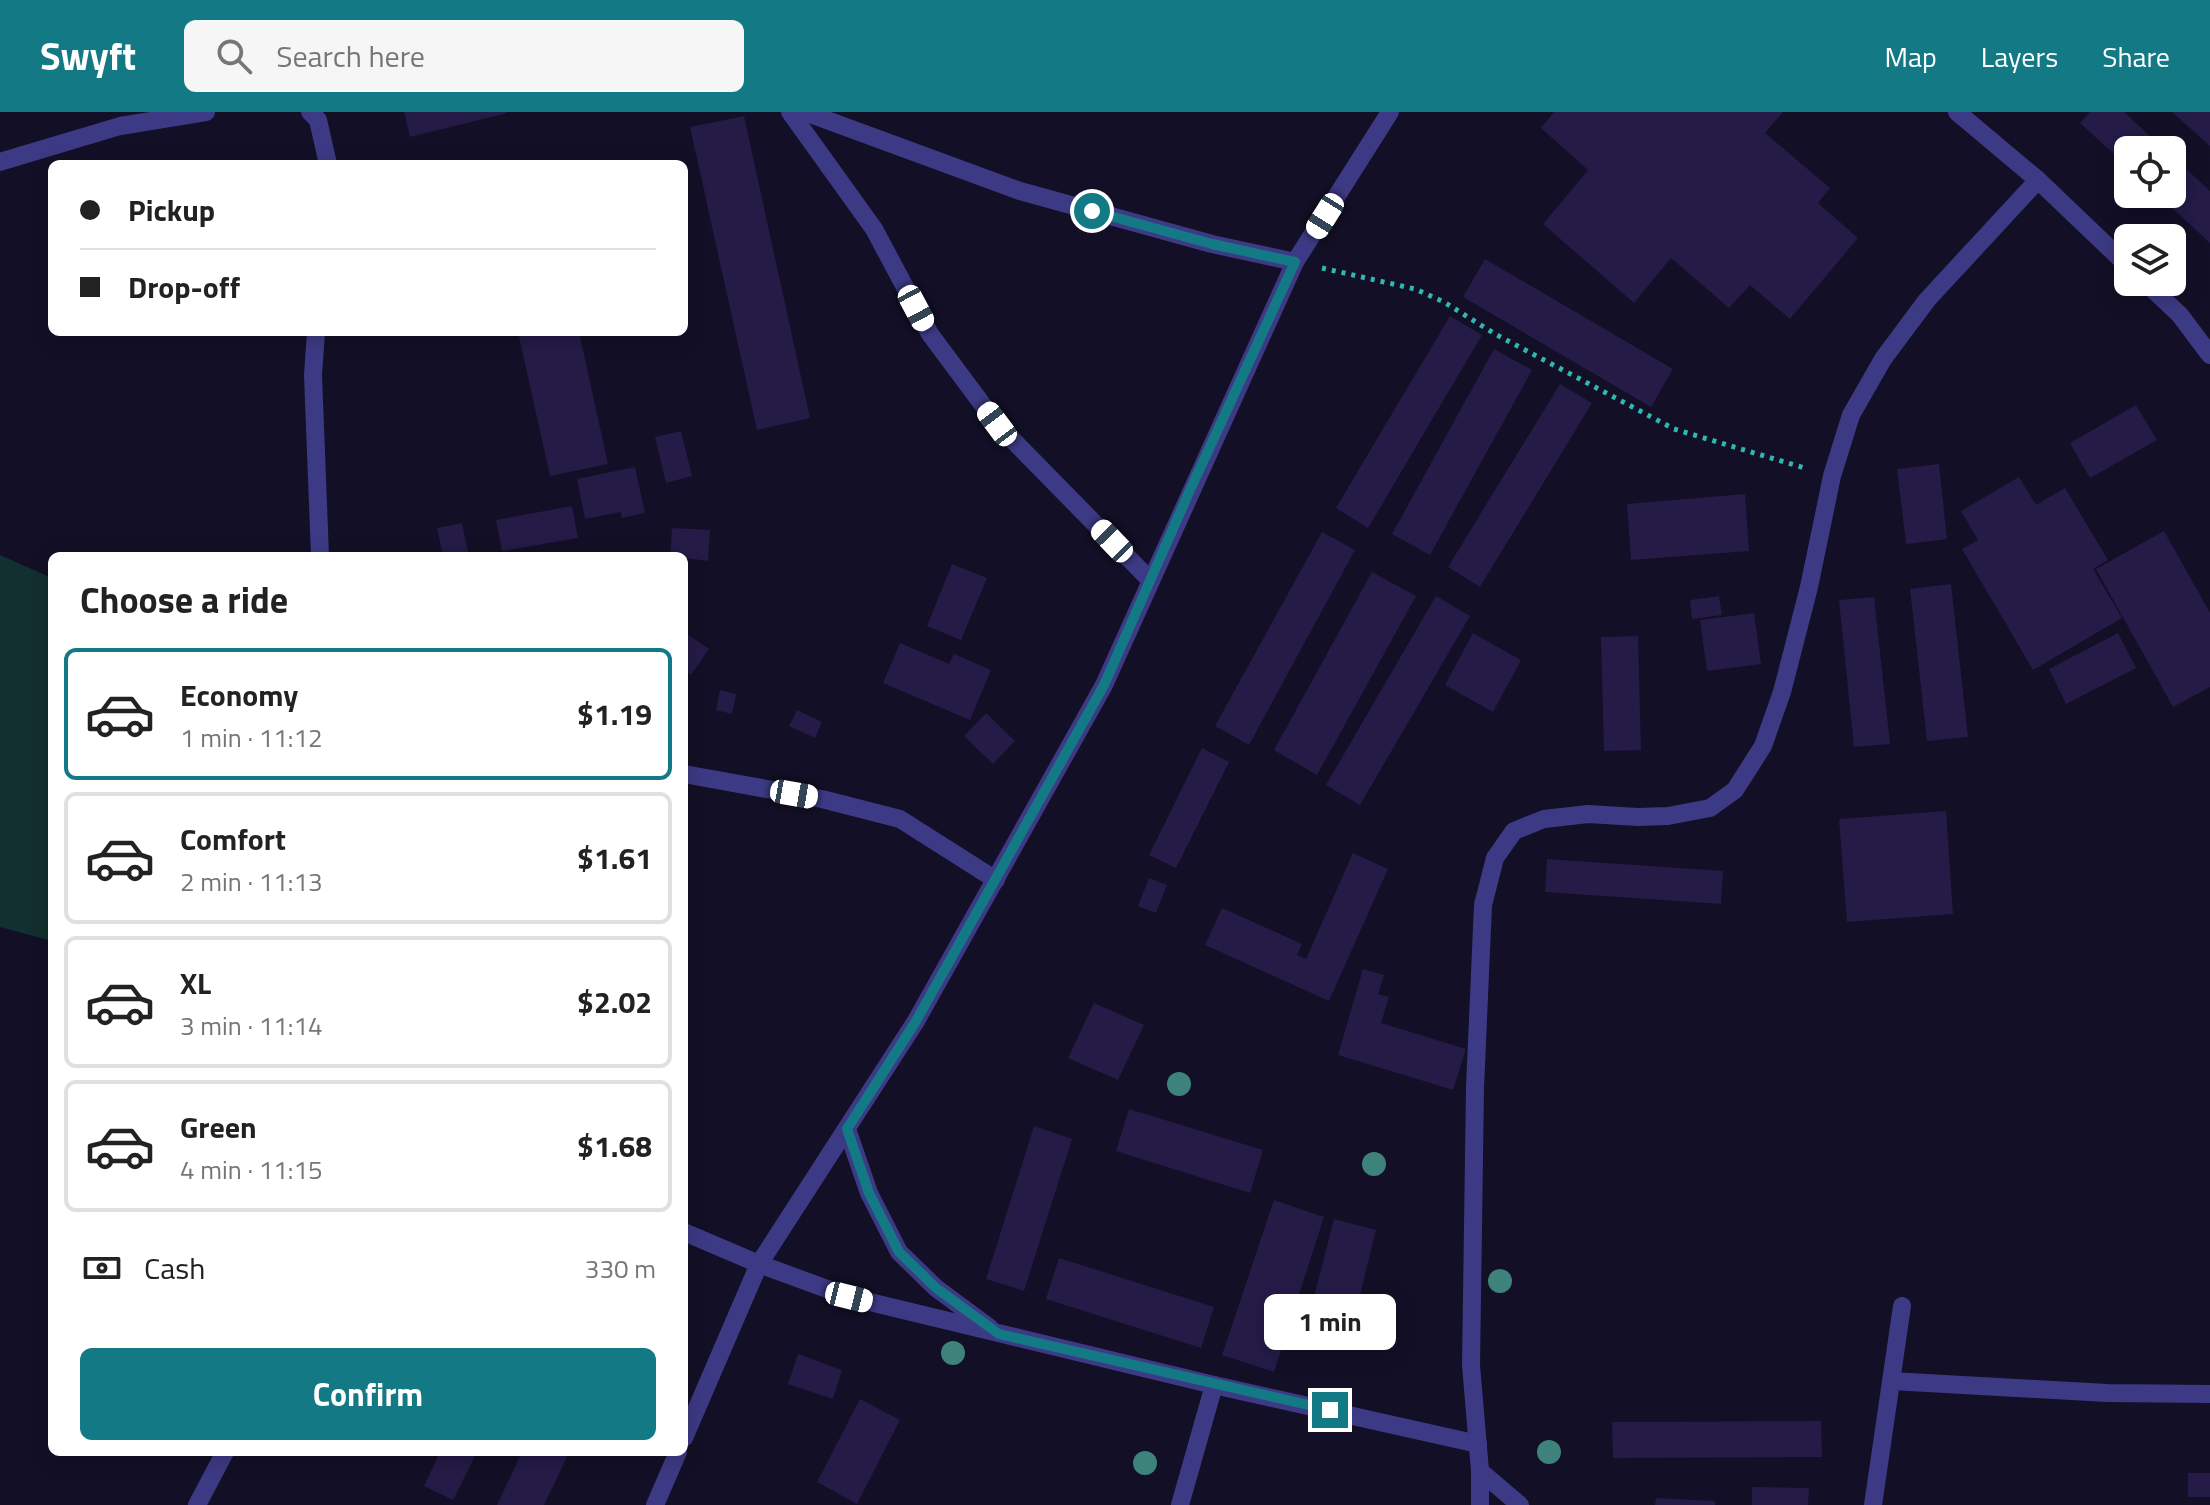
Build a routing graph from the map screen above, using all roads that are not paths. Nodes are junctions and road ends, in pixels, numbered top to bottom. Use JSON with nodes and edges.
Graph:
{"nodes":[{"id":1,"x":206,"y":112,"type":"edge"},
{"id":2,"x":790,"y":112,"type":"edge"},
{"id":3,"x":805,"y":112,"type":"edge"},
{"id":4,"x":1390,"y":112,"type":"edge"},
{"id":5,"x":1957,"y":112,"type":"edge"},
{"id":6,"x":319,"y":115,"type":"edge"},
{"id":7,"x":327,"y":160,"type":"edge"},
{"id":8,"x":0,"y":162,"type":"edge"},
{"id":9,"x":2038,"y":180,"type":"junction"},
{"id":10,"x":2114,"y":253,"type":"edge"},
{"id":11,"x":1295,"y":262,"type":"junction"},
{"id":12,"x":2160,"y":296,"type":"edge"},
{"id":13,"x":316,"y":336,"type":"edge"},
{"id":14,"x":2210,"y":355,"type":"edge"},
{"id":15,"x":320,"y":552,"type":"edge"},
{"id":16,"x":1150,"y":580,"type":"junction"},
{"id":17,"x":688,"y":775,"type":"edge"},
{"id":18,"x":996,"y":880,"type":"junction"},
{"id":19,"x":847,"y":1129,"type":"junction"},
{"id":20,"x":688,"y":1234,"type":"edge"},
{"id":21,"x":759,"y":1264,"type":"junction"},
{"id":22,"x":1902,"y":1306,"type":"dead end"},
{"id":23,"x":999,"y":1334,"type":"junction"},
{"id":24,"x":1892,"y":1381,"type":"junction"},
{"id":25,"x":1214,"y":1385,"type":"junction"},
{"id":26,"x":2210,"y":1394,"type":"edge"},
{"id":27,"x":688,"y":1429,"type":"edge"},
{"id":28,"x":1478,"y":1444,"type":"junction"},
{"id":29,"x":223,"y":1456,"type":"edge"},
{"id":30,"x":676,"y":1456,"type":"edge"},
{"id":31,"x":1480,"y":1471,"type":"junction"},
{"id":32,"x":197,"y":1505,"type":"edge"},
{"id":33,"x":655,"y":1505,"type":"edge"},
{"id":34,"x":1180,"y":1505,"type":"edge"},
{"id":35,"x":1480,"y":1505,"type":"edge"},
{"id":36,"x":1520,"y":1505,"type":"edge"},
{"id":37,"x":1873,"y":1505,"type":"edge"}],
"edges":[{"from":1,"to":8,"type":"lane"},
{"from":2,"to":16,"type":"lane"},
{"from":3,"to":11,"type":"lane"},
{"from":4,"to":11,"type":"lane"},
{"from":5,"to":9,"type":"lane"},
{"from":6,"to":7,"type":"lane"},
{"from":9,"to":10,"type":"lane"},
{"from":9,"to":28,"type":"lane"},
{"from":11,"to":16,"type":"lane"},
{"from":12,"to":14,"type":"lane"},
{"from":13,"to":15,"type":"lane"},
{"from":16,"to":18,"type":"lane"},
{"from":17,"to":18,"type":"lane"},
{"from":18,"to":19,"type":"lane"},
{"from":19,"to":21,"type":"lane"},
{"from":19,"to":23,"type":"lane"},
{"from":20,"to":21,"type":"lane"},
{"from":21,"to":23,"type":"lane"},
{"from":21,"to":27,"type":"lane"},
{"from":22,"to":24,"type":"lane"},
{"from":23,"to":25,"type":"lane"},
{"from":24,"to":26,"type":"lane"},
{"from":24,"to":37,"type":"lane"},
{"from":25,"to":28,"type":"lane"},
{"from":25,"to":34,"type":"lane"},
{"from":28,"to":31,"type":"lane"},
{"from":29,"to":32,"type":"lane"},
{"from":30,"to":33,"type":"lane"},
{"from":31,"to":35,"type":"lane"},
{"from":31,"to":36,"type":"lane"}]}
